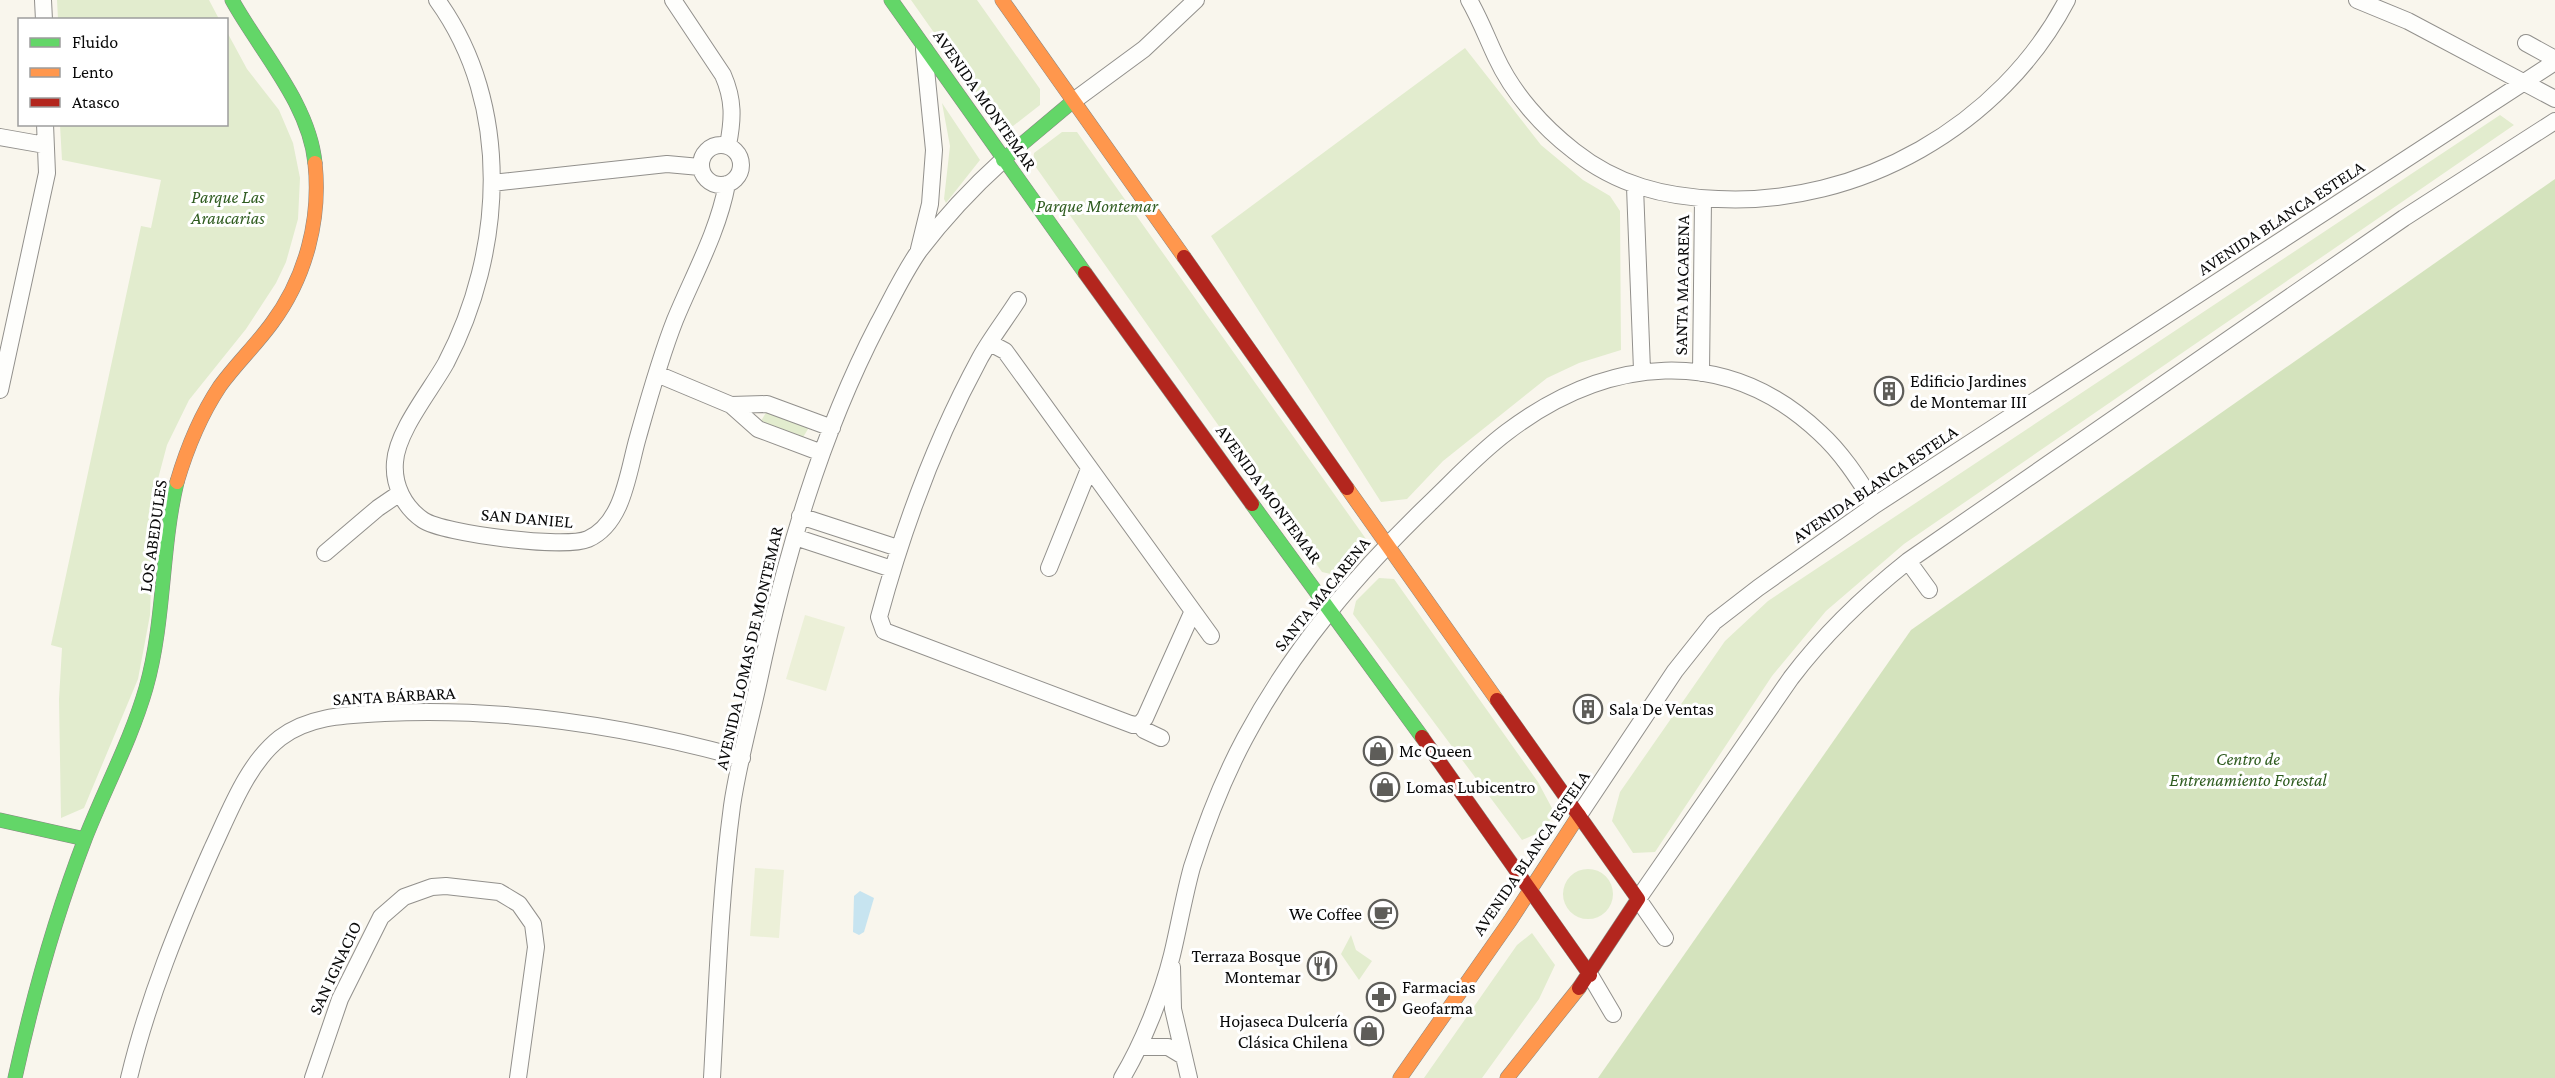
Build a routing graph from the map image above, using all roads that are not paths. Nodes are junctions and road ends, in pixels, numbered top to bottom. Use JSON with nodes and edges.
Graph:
{"nodes":[{"id":1,"x":44,"y":0,"type":"edge"},
{"id":2,"x":232,"y":0,"type":"edge"},
{"id":3,"x":437,"y":0,"type":"edge"},
{"id":4,"x":673,"y":0,"type":"edge"},
{"id":5,"x":891,"y":0,"type":"edge"},
{"id":6,"x":1002,"y":0,"type":"edge"},
{"id":7,"x":1196,"y":0,"type":"edge"},
{"id":8,"x":1469,"y":0,"type":"edge"},
{"id":9,"x":2067,"y":0,"type":"edge"},
{"id":10,"x":2357,"y":0,"type":"edge"},
{"id":11,"x":44,"y":18,"type":"edge"},
{"id":12,"x":2526,"y":43,"type":"dead end"},
{"id":13,"x":924,"y":48,"type":"junction"},
{"id":14,"x":2555,"y":60,"type":"edge"},
{"id":15,"x":2525,"y":82,"type":"junction"},
{"id":16,"x":2555,"y":99,"type":"edge"},
{"id":17,"x":1072,"y":102,"type":"junction"},
{"id":18,"x":2555,"y":121,"type":"edge"},
{"id":19,"x":45,"y":126,"type":"edge"},
{"id":20,"x":0,"y":137,"type":"edge"},
{"id":21,"x":45,"y":145,"type":"junction"},
{"id":22,"x":728,"y":146,"type":"junction"},
{"id":23,"x":1003,"y":160,"type":"junction"},
{"id":24,"x":700,"y":167,"type":"junction"},
{"id":25,"x":492,"y":183,"type":"junction"},
{"id":26,"x":727,"y":184,"type":"junction"},
{"id":27,"x":1635,"y":187,"type":"junction"},
{"id":28,"x":1703,"y":199,"type":"junction"},
{"id":29,"x":918,"y":253,"type":"junction"},
{"id":30,"x":1018,"y":300,"type":"dead end"},
{"id":31,"x":990,"y":343,"type":"junction"},
{"id":32,"x":1642,"y":370,"type":"junction"},
{"id":33,"x":1701,"y":373,"type":"junction"},
{"id":34,"x":657,"y":374,"type":"junction"},
{"id":35,"x":0,"y":390,"type":"edge"},
{"id":36,"x":731,"y":405,"type":"junction"},
{"id":37,"x":832,"y":428,"type":"junction"},
{"id":38,"x":822,"y":453,"type":"junction"},
{"id":39,"x":1089,"y":468,"type":"junction"},
{"id":40,"x":400,"y":493,"type":"junction"},
{"id":41,"x":1875,"y":505,"type":"junction"},
{"id":42,"x":800,"y":516,"type":"junction"},
{"id":43,"x":795,"y":537,"type":"junction"},
{"id":44,"x":1387,"y":543,"type":"junction"},
{"id":45,"x":898,"y":548,"type":"junction"},
{"id":46,"x":325,"y":553,"type":"dead end"},
{"id":47,"x":1908,"y":561,"type":"junction"},
{"id":48,"x":1049,"y":568,"type":"dead end"},
{"id":49,"x":892,"y":569,"type":"junction"},
{"id":50,"x":1929,"y":590,"type":"dead end"},
{"id":51,"x":1329,"y":610,"type":"junction"},
{"id":52,"x":1192,"y":612,"type":"junction"},
{"id":53,"x":1211,"y":636,"type":"dead end"},
{"id":54,"x":1140,"y":724,"type":"junction"},
{"id":55,"x":1161,"y":738,"type":"dead end"},
{"id":56,"x":742,"y":758,"type":"junction"},
{"id":57,"x":1579,"y":815,"type":"junction"},
{"id":58,"x":0,"y":820,"type":"edge"},
{"id":59,"x":85,"y":839,"type":"junction"},
{"id":60,"x":1530,"y":888,"type":"junction"},
{"id":61,"x":1638,"y":899,"type":"junction"},
{"id":62,"x":1665,"y":938,"type":"dead end"},
{"id":63,"x":1172,"y":957,"type":"junction"},
{"id":64,"x":1590,"y":975,"type":"junction"},
{"id":65,"x":1613,"y":1014,"type":"dead end"},
{"id":66,"x":1139,"y":1047,"type":"junction"},
{"id":67,"x":1183,"y":1056,"type":"junction"},
{"id":68,"x":15,"y":1078,"type":"edge"},
{"id":69,"x":129,"y":1078,"type":"edge"},
{"id":70,"x":313,"y":1078,"type":"edge"},
{"id":71,"x":518,"y":1078,"type":"edge"},
{"id":72,"x":712,"y":1078,"type":"edge"},
{"id":73,"x":1122,"y":1078,"type":"edge"},
{"id":74,"x":1189,"y":1078,"type":"edge"},
{"id":75,"x":1400,"y":1078,"type":"edge"},
{"id":76,"x":1507,"y":1078,"type":"edge"}],
"edges":[{"from":1,"to":11,"type":"street"},
{"from":2,"to":59,"type":"main road","name":"LOS ABEDULES"},
{"from":3,"to":25,"type":"street"},
{"from":4,"to":22,"type":"street"},
{"from":5,"to":13,"type":"main road","name":"AVENIDA MONTEMAR"},
{"from":6,"to":17,"type":"main road"},
{"from":7,"to":17,"type":"street","name":"AVENIDA LOMAS DE MONTEMAR"},
{"from":8,"to":27,"type":"street"},
{"from":9,"to":28,"type":"street"},
{"from":10,"to":15,"type":"street"},
{"from":12,"to":14,"type":"street"},
{"from":13,"to":23,"type":"main road","name":"AVENIDA MONTEMAR"},
{"from":13,"to":29,"type":"street","name":"AVENIDA LOMAS DE MONTEMAR"},
{"from":14,"to":15,"type":"street","name":"AVENIDA BLANCA ESTELA"},
{"from":15,"to":16,"type":"street"},
{"from":15,"to":41,"type":"street","name":"AVENIDA BLANCA ESTELA"},
{"from":17,"to":23,"type":"main road","name":"AVENIDA LOMAS DE MONTEMAR"},
{"from":17,"to":44,"type":"main road"},
{"from":18,"to":47,"type":"street"},
{"from":19,"to":21,"type":"street"},
{"from":20,"to":21,"type":"street"},
{"from":21,"to":35,"type":"street"},
{"from":22,"to":24,"type":"street"},
{"from":22,"to":26,"type":"street","name":"SAN DANIEL"},
{"from":23,"to":29,"type":"street","name":"AVENIDA LOMAS DE MONTEMAR"},
{"from":23,"to":51,"type":"main road","name":"AVENIDA MONTEMAR"},
{"from":24,"to":25,"type":"street"},
{"from":24,"to":26,"type":"street"},
{"from":25,"to":40,"type":"street"},
{"from":26,"to":34,"type":"street","name":"SAN DANIEL"},
{"from":27,"to":28,"type":"street"},
{"from":27,"to":32,"type":"street"},
{"from":28,"to":33,"type":"street","name":"SANTA MACARENA"},
{"from":29,"to":37,"type":"street","name":"AVENIDA LOMAS DE MONTEMAR"},
{"from":30,"to":31,"type":"street"},
{"from":31,"to":39,"type":"street"},
{"from":31,"to":45,"type":"street"},
{"from":32,"to":33,"type":"street","name":"SANTA MACARENA"},
{"from":32,"to":44,"type":"street","name":"SANTA MACARENA"},
{"from":33,"to":41,"type":"street","name":"SANTA MACARENA"},
{"from":34,"to":36,"type":"street"},
{"from":34,"to":40,"type":"street","name":"SAN DANIEL"},
{"from":36,"to":37,"type":"street"},
{"from":36,"to":38,"type":"street"},
{"from":37,"to":38,"type":"street","name":"AVENIDA LOMAS DE MONTEMAR"},
{"from":38,"to":42,"type":"street","name":"AVENIDA LOMAS DE MONTEMAR"},
{"from":39,"to":48,"type":"street"},
{"from":39,"to":52,"type":"street"},
{"from":40,"to":46,"type":"street"},
{"from":41,"to":57,"type":"street","name":"AVENIDA BLANCA ESTELA"},
{"from":42,"to":43,"type":"street","name":"AVENIDA LOMAS DE MONTEMAR"},
{"from":42,"to":45,"type":"street"},
{"from":43,"to":49,"type":"street"},
{"from":43,"to":56,"type":"street","name":"AVENIDA LOMAS DE MONTEMAR"},
{"from":44,"to":51,"type":"street","name":"SANTA MACARENA"},
{"from":44,"to":57,"type":"main road"},
{"from":45,"to":49,"type":"street"},
{"from":47,"to":50,"type":"street"},
{"from":47,"to":61,"type":"street"},
{"from":49,"to":54,"type":"street"},
{"from":51,"to":60,"type":"main road","name":"AVENIDA MONTEMAR"},
{"from":51,"to":63,"type":"street","name":"SANTA MACARENA"},
{"from":52,"to":53,"type":"street"},
{"from":52,"to":54,"type":"street"},
{"from":54,"to":55,"type":"street"},
{"from":56,"to":69,"type":"street","name":"SANTA BÁRBARA"},
{"from":56,"to":72,"type":"street","name":"AVENIDA LOMAS DE MONTEMAR"},
{"from":57,"to":60,"type":"main road","name":"AVENIDA BLANCA ESTELA"},
{"from":57,"to":61,"type":"main road"},
{"from":58,"to":59,"type":"main road"},
{"from":59,"to":68,"type":"main road","name":"LOS ABEDULES"},
{"from":60,"to":64,"type":"main road","name":"AVENIDA MONTEMAR"},
{"from":60,"to":75,"type":"main road","name":"AVENIDA BLANCA ESTELA"},
{"from":61,"to":62,"type":"street"},
{"from":61,"to":64,"type":"main road"},
{"from":63,"to":66,"type":"street","name":"SANTA MACARENA"},
{"from":63,"to":67,"type":"street","name":"SANTA MACARENA"},
{"from":64,"to":65,"type":"street","name":"AVENIDA MONTEMAR"},
{"from":64,"to":76,"type":"main road"},
{"from":66,"to":67,"type":"street"},
{"from":66,"to":73,"type":"street","name":"SANTA MACARENA"},
{"from":67,"to":74,"type":"street","name":"SANTA MACARENA"},
{"from":70,"to":71,"type":"street","name":"SAN IGNACIO"}]}
